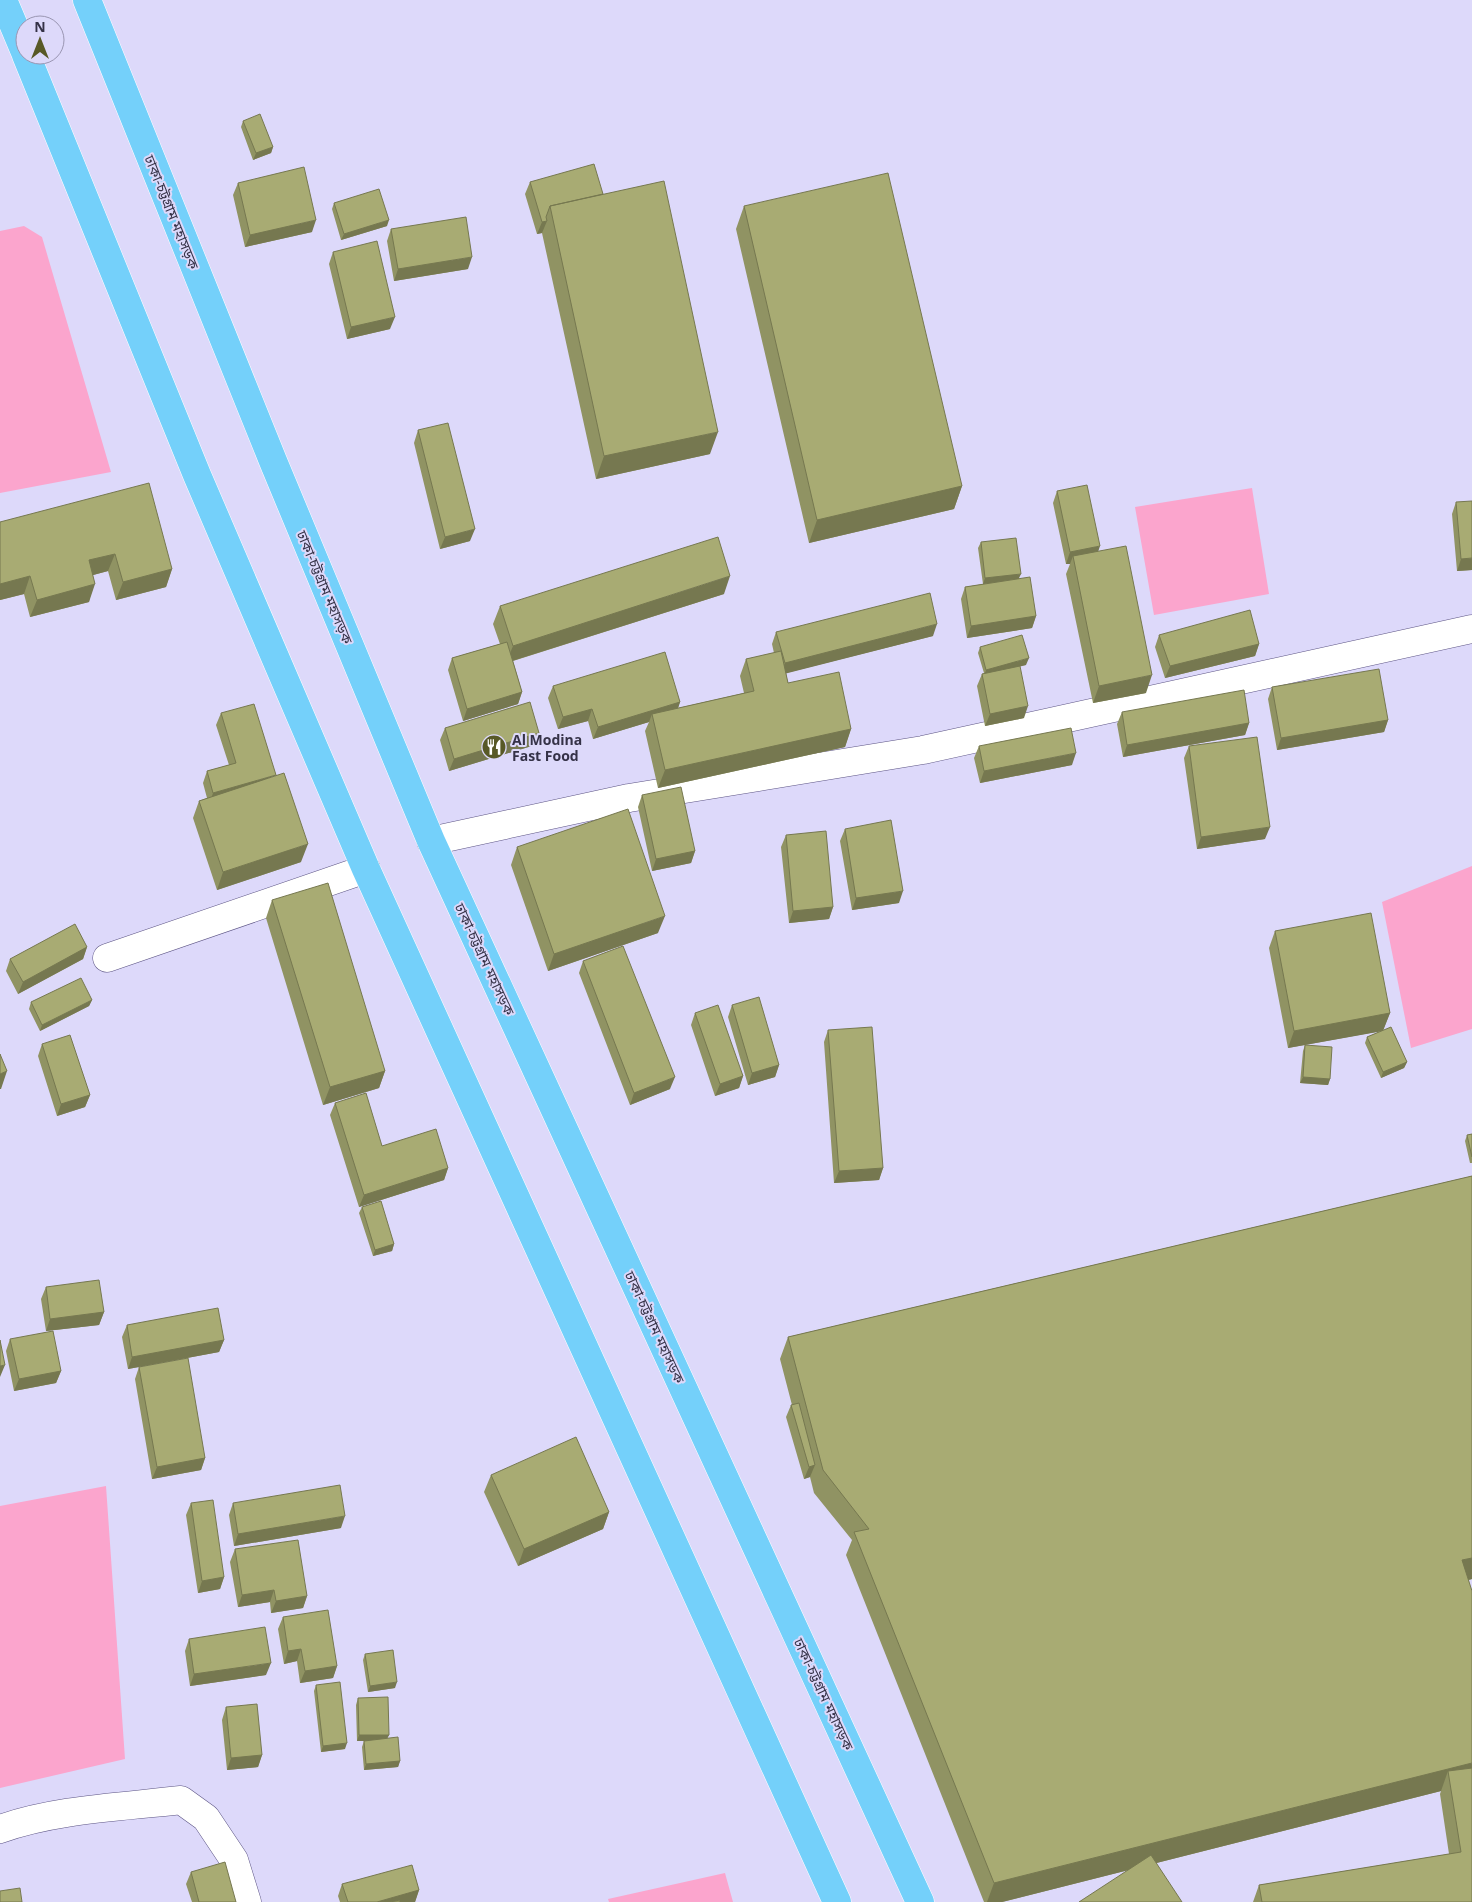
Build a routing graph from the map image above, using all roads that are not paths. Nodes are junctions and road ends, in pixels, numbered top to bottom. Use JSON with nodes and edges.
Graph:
{"nodes":[{"id":1,"x":3,"y":0,"type":"edge"},
{"id":2,"x":87,"y":0,"type":"edge"},
{"id":3,"x":15,"y":28,"type":"edge"},
{"id":4,"x":31,"y":65,"type":"edge"},
{"id":5,"x":1472,"y":629,"type":"edge"},
{"id":6,"x":431,"y":841,"type":"junction"},
{"id":7,"x":366,"y":869,"type":"junction"},
{"id":8,"x":107,"y":958,"type":"dead end"},
{"id":9,"x":0,"y":1829,"type":"edge"},
{"id":10,"x":247,"y":1902,"type":"edge"},
{"id":11,"x":837,"y":1902,"type":"edge"},
{"id":12,"x":920,"y":1902,"type":"edge"}],
"edges":[{"from":1,"to":3,"type":"highway"},
{"from":2,"to":6,"type":"highway","name":"ঢাকা-চট্টগ্রাম মহাসড়ক"},
{"from":4,"to":7,"type":"highway"},
{"from":5,"to":6,"type":"street"},
{"from":6,"to":12,"type":"highway","name":"ঢাকা-চট্টগ্রাম মহাসড়ক"},
{"from":7,"to":8,"type":"street"},
{"from":7,"to":11,"type":"highway"},
{"from":9,"to":10,"type":"street"}]}
